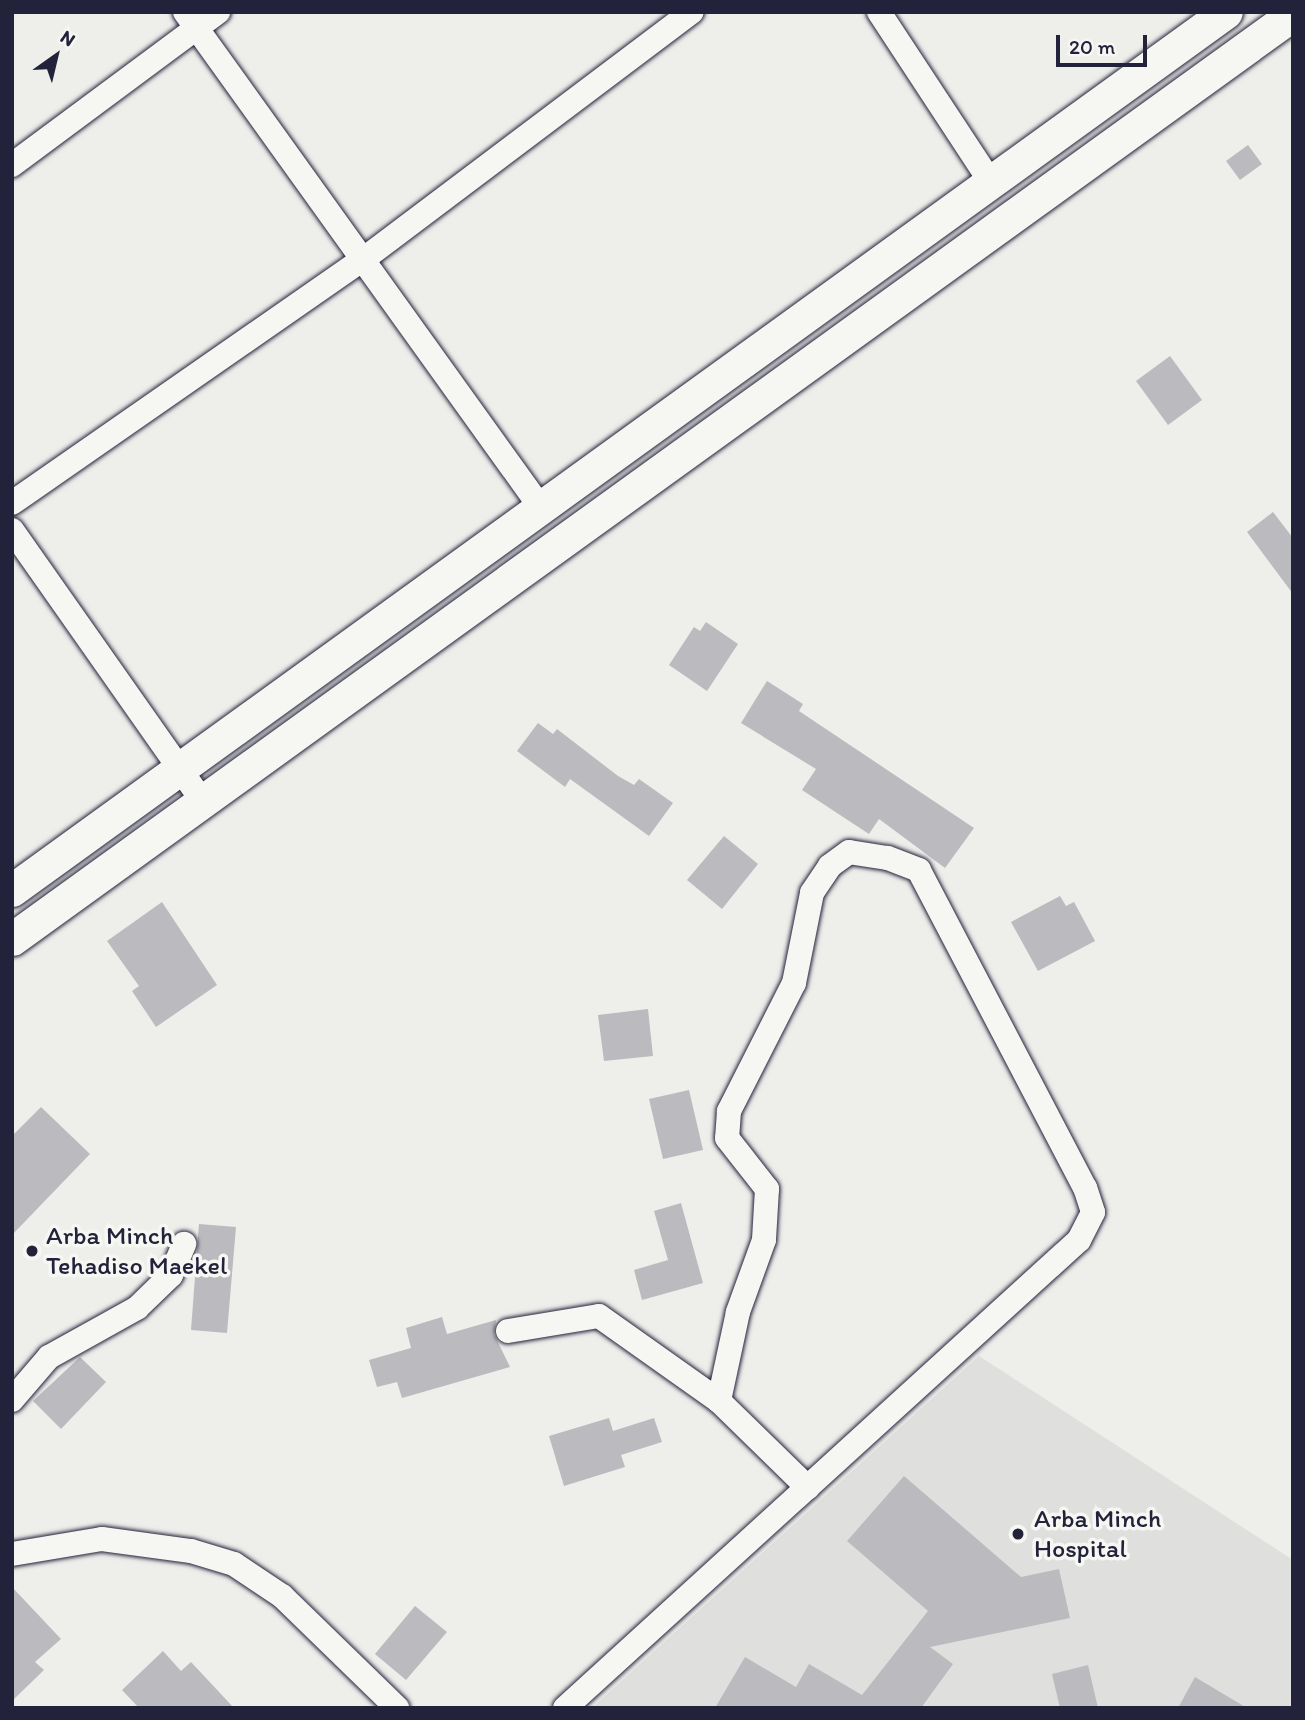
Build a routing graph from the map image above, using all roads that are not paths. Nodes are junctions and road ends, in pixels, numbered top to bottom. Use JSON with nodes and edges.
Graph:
{"nodes":[{"id":1,"x":218,"y":12,"type":"edge"},
{"id":2,"x":692,"y":12,"type":"edge"},
{"id":3,"x":879,"y":12,"type":"edge"},
{"id":4,"x":1226,"y":12,"type":"edge"},
{"id":5,"x":1293,"y":14,"type":"edge"},
{"id":6,"x":191,"y":20,"type":"edge"},
{"id":7,"x":12,"y":165,"type":"edge"},
{"id":8,"x":990,"y":181,"type":"junction"},
{"id":9,"x":365,"y":258,"type":"junction"},
{"id":10,"x":12,"y":503,"type":"edge"},
{"id":11,"x":541,"y":508,"type":"junction"},
{"id":12,"x":12,"y":530,"type":"edge"},
{"id":13,"x":183,"y":767,"type":"junction"},
{"id":14,"x":204,"y":803,"type":"junction"},
{"id":15,"x":12,"y":890,"type":"edge"},
{"id":16,"x":12,"y":939,"type":"edge"},
{"id":17,"x":184,"y":1244,"type":"dead end"},
{"id":18,"x":508,"y":1331,"type":"dead end"},
{"id":19,"x":12,"y":1400,"type":"edge"},
{"id":20,"x":719,"y":1401,"type":"junction"},
{"id":21,"x":808,"y":1488,"type":"junction"},
{"id":22,"x":12,"y":1554,"type":"edge"},
{"id":23,"x":397,"y":1708,"type":"edge"},
{"id":24,"x":565,"y":1708,"type":"edge"}],
"edges":[{"from":1,"to":6,"type":"street"},
{"from":2,"to":9,"type":"street"},
{"from":3,"to":8,"type":"street"},
{"from":4,"to":8,"type":"main road"},
{"from":5,"to":14,"type":"main road"},
{"from":6,"to":7,"type":"street"},
{"from":6,"to":9,"type":"street"},
{"from":8,"to":11,"type":"main road"},
{"from":9,"to":10,"type":"street"},
{"from":9,"to":11,"type":"street"},
{"from":11,"to":13,"type":"main road"},
{"from":12,"to":13,"type":"street"},
{"from":13,"to":14,"type":"street"},
{"from":13,"to":15,"type":"main road"},
{"from":14,"to":16,"type":"main road"},
{"from":17,"to":19,"type":"street"},
{"from":18,"to":20,"type":"street"},
{"from":20,"to":21,"type":"street"},
{"from":20,"to":21,"type":"street"},
{"from":21,"to":24,"type":"street"},
{"from":22,"to":23,"type":"street"}]}
